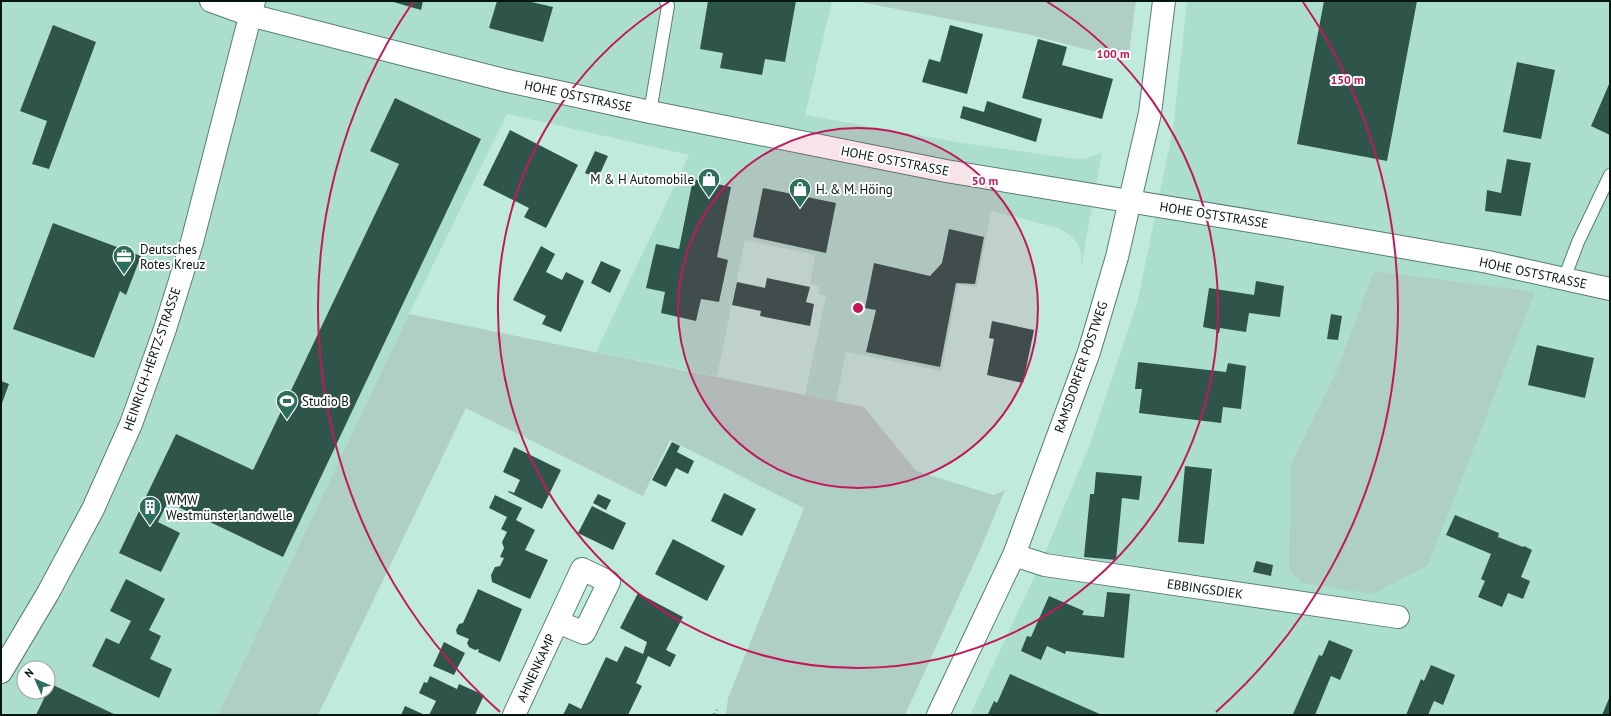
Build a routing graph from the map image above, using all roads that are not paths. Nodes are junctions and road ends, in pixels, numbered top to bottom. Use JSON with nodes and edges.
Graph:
{"nodes":[{"id":1,"x":211,"y":1,"type":"edge"},
{"id":2,"x":666,"y":1,"type":"edge"},
{"id":3,"x":1164,"y":1,"type":"edge"},
{"id":4,"x":252,"y":8,"type":"edge"},
{"id":5,"x":650,"y":112,"type":"junction"},
{"id":6,"x":1610,"y":175,"type":"edge"},
{"id":7,"x":1131,"y":201,"type":"junction"},
{"id":8,"x":1564,"y":279,"type":"junction"},
{"id":9,"x":1610,"y":289,"type":"edge"},
{"id":10,"x":1014,"y":555,"type":"junction"},
{"id":11,"x":1398,"y":617,"type":"dead end"},
{"id":12,"x":558,"y":622,"type":"dead end"},
{"id":13,"x":1,"y":672,"type":"edge"},
{"id":14,"x":514,"y":715,"type":"edge"},
{"id":15,"x":938,"y":715,"type":"edge"}],
"edges":[{"from":1,"to":4,"type":"street","name":"HOHE OSTSTRASSE"},
{"from":2,"to":5,"type":"lane"},
{"from":3,"to":7,"type":"street","name":"RAMSDORFER POSTWEG"},
{"from":4,"to":5,"type":"street","name":"HOHE OSTSTRASSE"},
{"from":4,"to":13,"type":"street","name":"HEINRICH-HERTZ-STRASSE"},
{"from":5,"to":7,"type":"street","name":"HOHE OSTSTRASSE"},
{"from":6,"to":8,"type":"lane"},
{"from":7,"to":8,"type":"street","name":"HOHE OSTSTRASSE"},
{"from":7,"to":10,"type":"street","name":"RAMSDORFER POSTWEG"},
{"from":8,"to":9,"type":"street","name":"HOHE OSTSTRASSE"},
{"from":10,"to":11,"type":"street","name":"EBBINGSDIEK"},
{"from":10,"to":15,"type":"street","name":"RAMSDORFER POSTWEG"},
{"from":12,"to":14,"type":"street","name":"AHNENKAMP"}]}
